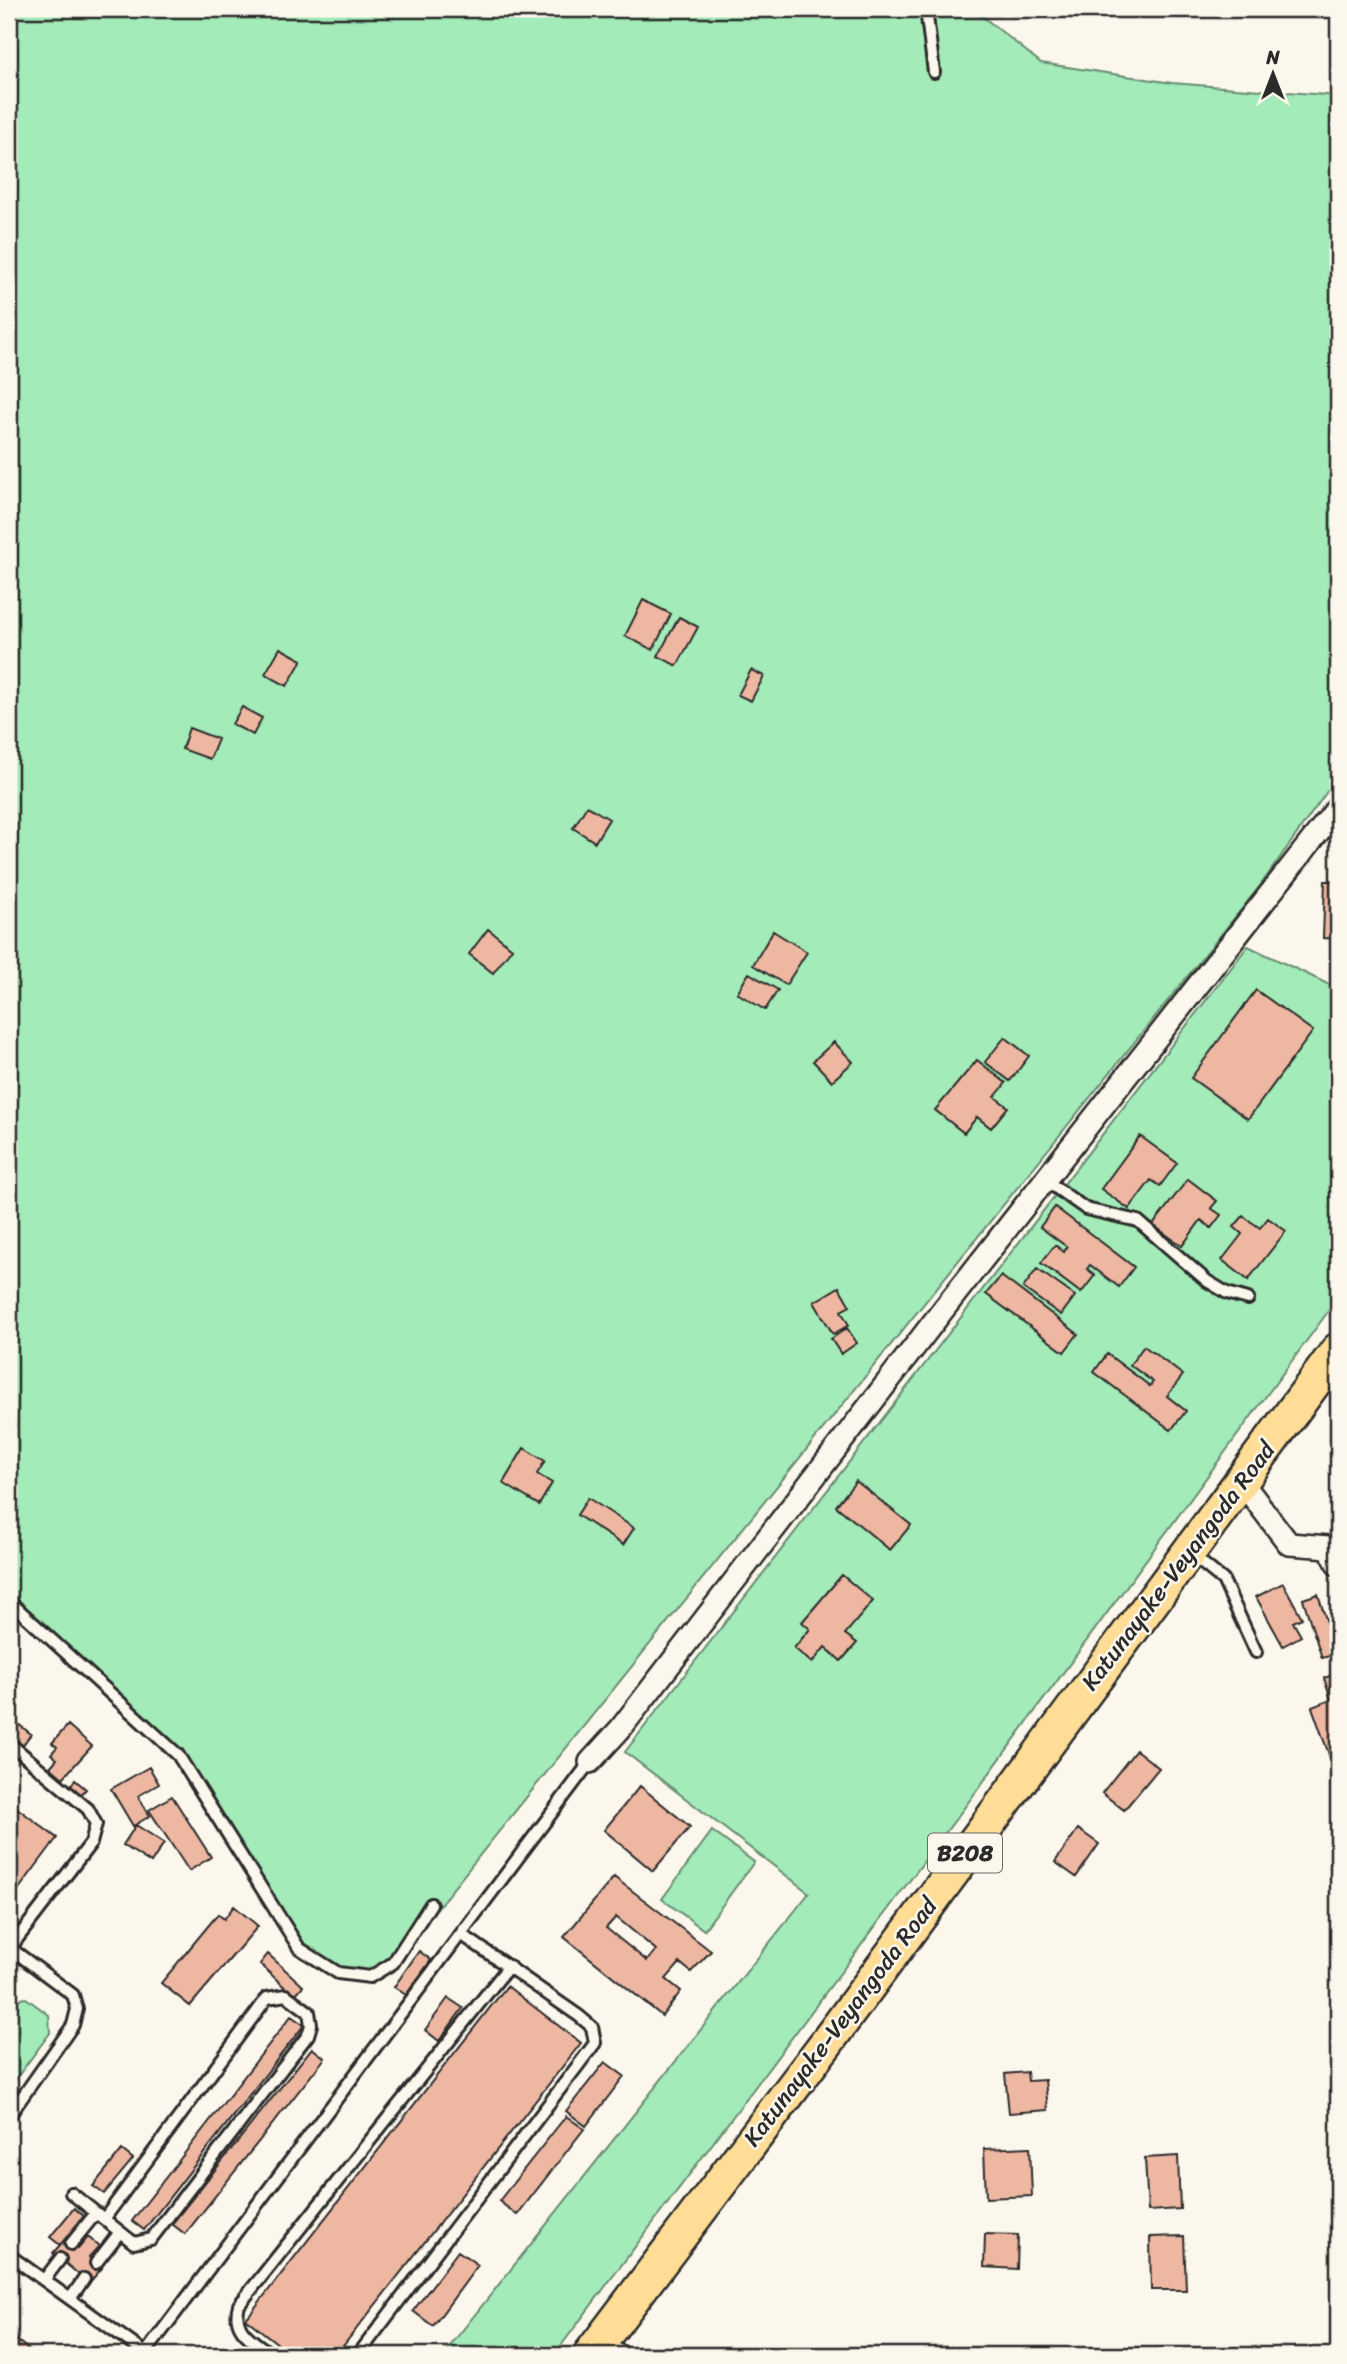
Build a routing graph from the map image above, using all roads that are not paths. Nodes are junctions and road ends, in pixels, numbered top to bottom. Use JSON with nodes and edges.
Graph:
{"nodes":[{"id":1,"x":926,"y":9,"type":"edge"},
{"id":2,"x":934,"y":72,"type":"dead end"},
{"id":3,"x":1338,"y":807,"type":"edge"},
{"id":4,"x":1045,"y":1180,"type":"junction"},
{"id":5,"x":1248,"y":1299,"type":"dead end"},
{"id":6,"x":1338,"y":1350,"type":"edge"},
{"id":7,"x":1241,"y":1481,"type":"junction"},
{"id":8,"x":1188,"y":1552,"type":"junction"},
{"id":9,"x":1338,"y":1565,"type":"edge"},
{"id":10,"x":9,"y":1601,"type":"edge"},
{"id":11,"x":1256,"y":1652,"type":"dead end"},
{"id":12,"x":9,"y":1743,"type":"edge"},
{"id":13,"x":590,"y":1762,"type":"joint"},
{"id":14,"x":431,"y":1904,"type":"dead end"},
{"id":15,"x":461,"y":1934,"type":"junction"},
{"id":16,"x":10,"y":1949,"type":"edge"},
{"id":17,"x":509,"y":1966,"type":"junction"},
{"id":18,"x":9,"y":2116,"type":"edge"},
{"id":19,"x":71,"y":2193,"type":"dead end"},
{"id":20,"x":100,"y":2216,"type":"junction"},
{"id":21,"x":120,"y":2232,"type":"junction"},
{"id":22,"x":71,"y":2244,"type":"dead end"},
{"id":23,"x":9,"y":2255,"type":"edge"},
{"id":24,"x":60,"y":2259,"type":"dead end"},
{"id":25,"x":96,"y":2263,"type":"dead end"},
{"id":26,"x":85,"y":2279,"type":"dead end"},
{"id":27,"x":44,"y":2280,"type":"junction"},
{"id":28,"x":70,"y":2299,"type":"junction"},
{"id":29,"x":607,"y":2350,"type":"edge"},
{"id":30,"x":146,"y":2355,"type":"edge"},
{"id":31,"x":272,"y":2355,"type":"edge"},
{"id":32,"x":358,"y":2355,"type":"edge"}],
"edges":[{"from":1,"to":2,"type":"lane"},
{"from":3,"to":4,"type":"street"},
{"from":4,"to":5,"type":"lane"},
{"from":4,"to":13,"type":"street"},
{"from":6,"to":7,"type":"main road","name":"Katunayake-Veyangoda Road","number":"B208"},
{"from":7,"to":8,"type":"main road","name":"Katunayake-Veyangoda Road","number":"B208"},
{"from":7,"to":9,"type":"street"},
{"from":8,"to":11,"type":"lane"},
{"from":8,"to":29,"type":"main road","name":"Katunayake-Veyangoda Road","number":"B208"},
{"from":10,"to":14,"type":"lane"},
{"from":12,"to":16,"type":"lane"},
{"from":13,"to":15,"type":"lane"},
{"from":15,"to":17,"type":"lane"},
{"from":15,"to":30,"type":"lane"},
{"from":16,"to":18,"type":"lane"},
{"from":17,"to":31,"type":"lane"},
{"from":17,"to":32,"type":"lane"},
{"from":19,"to":20,"type":"lane"},
{"from":20,"to":21,"type":"lane"},
{"from":20,"to":21,"type":"lane"},
{"from":20,"to":22,"type":"lane"},
{"from":21,"to":25,"type":"lane"},
{"from":23,"to":27,"type":"lane"},
{"from":24,"to":27,"type":"lane"},
{"from":26,"to":28,"type":"lane"},
{"from":27,"to":28,"type":"lane"},
{"from":28,"to":30,"type":"lane"}]}
